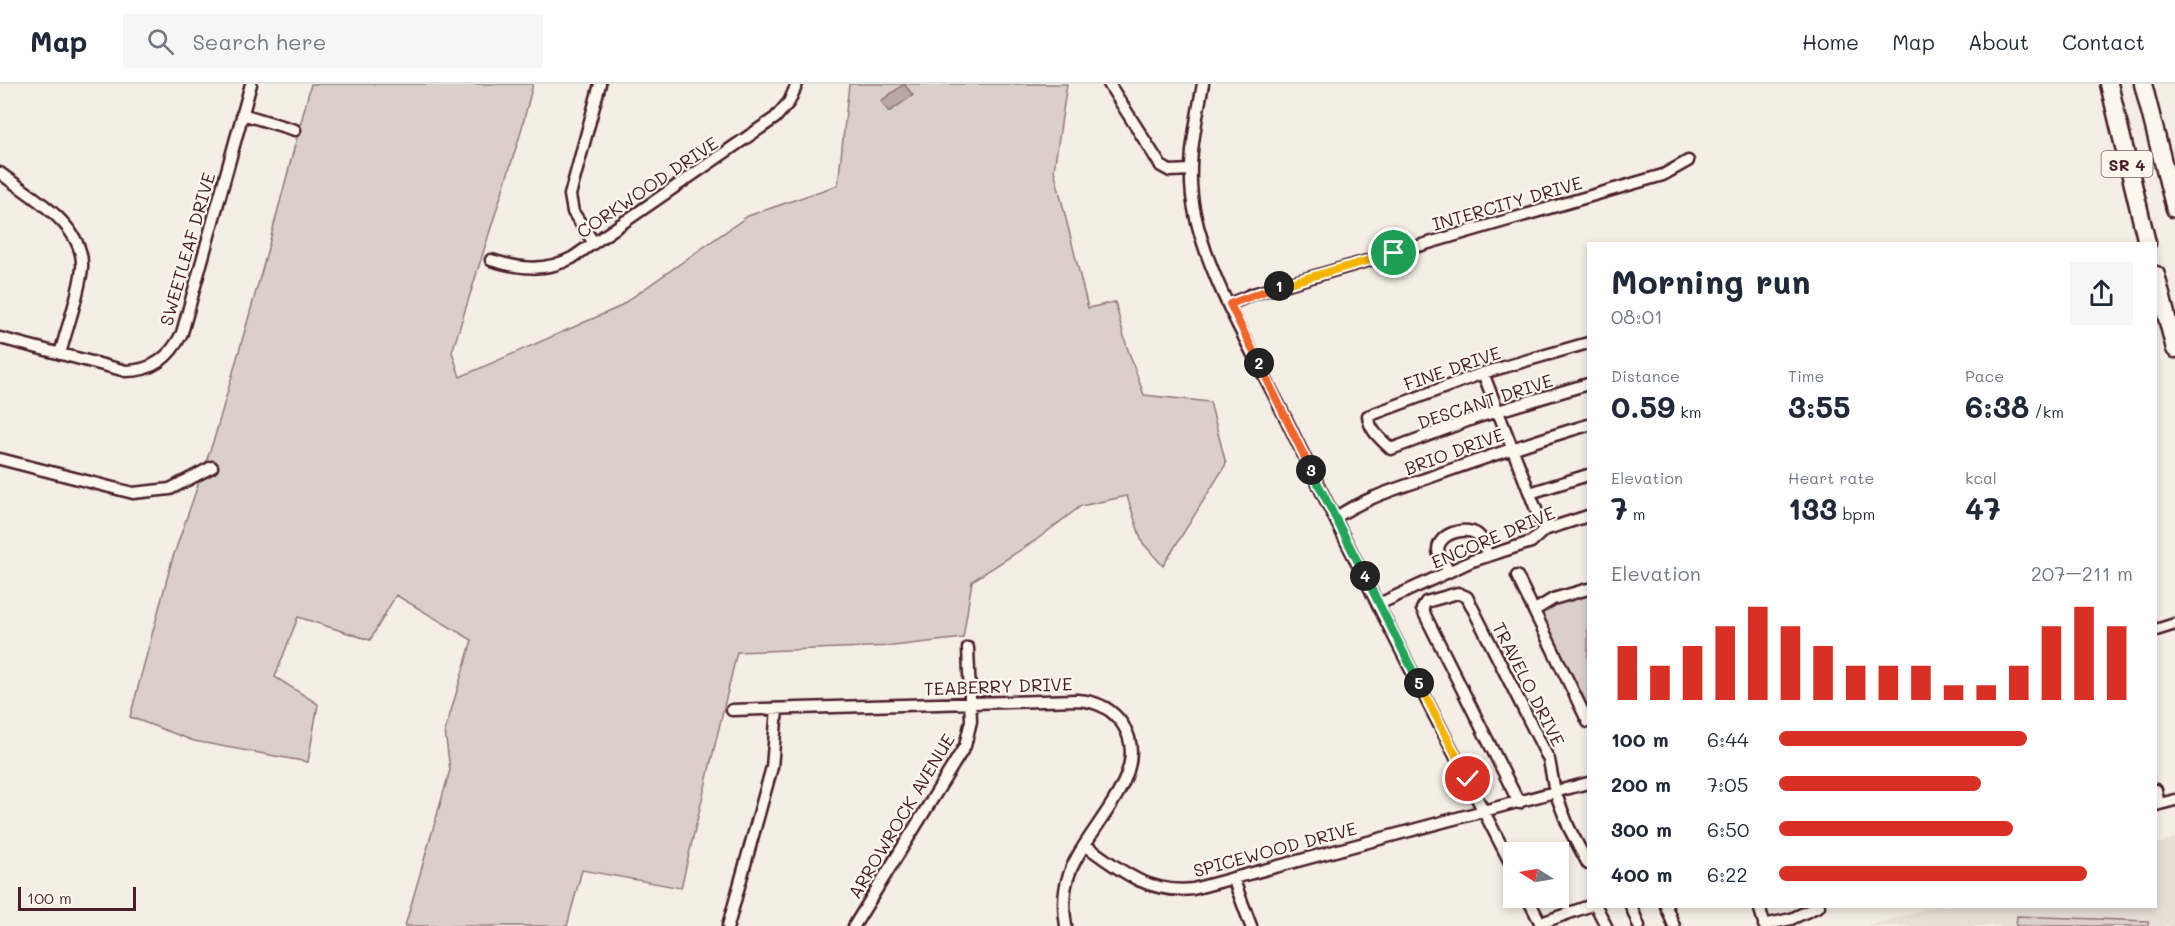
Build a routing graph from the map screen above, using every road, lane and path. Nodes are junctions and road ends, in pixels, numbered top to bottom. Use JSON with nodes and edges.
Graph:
{"nodes":[{"id":1,"x":251,"y":84,"type":"edge"},
{"id":2,"x":600,"y":84,"type":"edge"},
{"id":3,"x":797,"y":84,"type":"edge"},
{"id":4,"x":1109,"y":84,"type":"edge"},
{"id":5,"x":1203,"y":84,"type":"edge"},
{"id":6,"x":2109,"y":84,"type":"edge"},
{"id":7,"x":2143,"y":84,"type":"edge"},
{"id":8,"x":242,"y":114,"type":"junction"},
{"id":9,"x":295,"y":130,"type":"dead end"},
{"id":10,"x":1688,"y":161,"type":"dead end"},
{"id":11,"x":1190,"y":170,"type":"junction"},
{"id":12,"x":0,"y":173,"type":"edge"},
{"id":13,"x":2175,"y":209,"type":"edge"},
{"id":14,"x":2147,"y":242,"type":"edge"},
{"id":15,"x":594,"y":243,"type":"junction"},
{"id":16,"x":491,"y":260,"type":"dead end"},
{"id":17,"x":2157,"y":278,"type":"edge"},
{"id":18,"x":1230,"y":304,"type":"junction"},
{"id":19,"x":0,"y":338,"type":"edge"},
{"id":20,"x":1587,"y":343,"type":"edge"},
{"id":21,"x":2175,"y":349,"type":"edge"},
{"id":22,"x":60,"y":354,"type":"junction"},
{"id":23,"x":1483,"y":373,"type":"junction"},
{"id":24,"x":1587,"y":384,"type":"edge"},
{"id":25,"x":1497,"y":411,"type":"junction"},
{"id":26,"x":1587,"y":425,"type":"edge"},
{"id":27,"x":1511,"y":448,"type":"junction"},
{"id":28,"x":1391,"y":449,"type":"joint"},
{"id":29,"x":0,"y":459,"type":"edge"},
{"id":30,"x":212,"y":467,"type":"dead end"},
{"id":31,"x":1587,"y":475,"type":"edge"},
{"id":32,"x":1530,"y":493,"type":"junction"},
{"id":33,"x":1587,"y":516,"type":"edge"},
{"id":34,"x":1335,"y":518,"type":"junction"},
{"id":35,"x":1544,"y":530,"type":"junction"},
{"id":36,"x":1486,"y":555,"type":"junction"},
{"id":37,"x":1450,"y":571,"type":"junction"},
{"id":38,"x":1517,"y":576,"type":"dead end"},
{"id":39,"x":1587,"y":589,"type":"edge"},
{"id":40,"x":1379,"y":604,"type":"junction"},
{"id":41,"x":1535,"y":610,"type":"junction"},
{"id":42,"x":2175,"y":624,"type":"edge"},
{"id":43,"x":2157,"y":630,"type":"edge"},
{"id":44,"x":968,"y":648,"type":"dead end"},
{"id":45,"x":970,"y":704,"type":"junction"},
{"id":46,"x":777,"y":709,"type":"junction"},
{"id":47,"x":732,"y":710,"type":"dead end"},
{"id":48,"x":1587,"y":720,"type":"edge"},
{"id":49,"x":1587,"y":783,"type":"edge"},
{"id":50,"x":1555,"y":792,"type":"junction"},
{"id":51,"x":2175,"y":800,"type":"edge"},
{"id":52,"x":1519,"y":804,"type":"junction"},
{"id":53,"x":2157,"y":805,"type":"edge"},
{"id":54,"x":1482,"y":809,"type":"junction"},
{"id":55,"x":1085,"y":845,"type":"junction"},
{"id":56,"x":1503,"y":849,"type":"edge"},
{"id":57,"x":1587,"y":862,"type":"edge"},
{"id":58,"x":1233,"y":878,"type":"junction"},
{"id":59,"x":1587,"y":907,"type":"edge"},
{"id":60,"x":1532,"y":908,"type":"edge"},
{"id":61,"x":1597,"y":908,"type":"edge"},
{"id":62,"x":1632,"y":908,"type":"edge"},
{"id":63,"x":1667,"y":908,"type":"edge"},
{"id":64,"x":1760,"y":908,"type":"edge"},
{"id":65,"x":1815,"y":908,"type":"edge"},
{"id":66,"x":1541,"y":925,"type":"edge"},
{"id":67,"x":728,"y":926,"type":"edge"},
{"id":68,"x":854,"y":926,"type":"edge"},
{"id":69,"x":1066,"y":926,"type":"edge"},
{"id":70,"x":1251,"y":926,"type":"edge"},
{"id":71,"x":1606,"y":926,"type":"edge"},
{"id":72,"x":1639,"y":926,"type":"edge"},
{"id":73,"x":1674,"y":926,"type":"edge"},
{"id":74,"x":1765,"y":926,"type":"edge"}],
"edges":[{"from":1,"to":8,"type":"street","name":"SWEETLEAF DRIVE"},
{"from":2,"to":15,"type":"street"},
{"from":3,"to":15,"type":"street","name":"CORKWOOD DRIVE"},
{"from":4,"to":11,"type":"street"},
{"from":5,"to":11,"type":"street"},
{"from":6,"to":14,"type":"highway","number":"SR 4"},
{"from":7,"to":13,"type":"highway","number":"SR 4"},
{"from":8,"to":9,"type":"street"},
{"from":8,"to":22,"type":"street","name":"SWEETLEAF DRIVE"},
{"from":10,"to":18,"type":"street","name":"INTERCITY DRIVE"},
{"from":11,"to":18,"type":"street"},
{"from":12,"to":22,"type":"street"},
{"from":15,"to":16,"type":"street","name":"CORKWOOD DRIVE"},
{"from":17,"to":21,"type":"highway"},
{"from":18,"to":34,"type":"street"},
{"from":19,"to":22,"type":"street","name":"SWEETLEAF DRIVE"},
{"from":20,"to":23,"type":"street","name":"FINE DRIVE"},
{"from":23,"to":25,"type":"street"},
{"from":23,"to":28,"type":"street","name":"FINE DRIVE"},
{"from":24,"to":25,"type":"street","name":"DESCANT DRIVE"},
{"from":25,"to":27,"type":"street"},
{"from":25,"to":28,"type":"street","name":"DESCANT DRIVE"},
{"from":26,"to":27,"type":"street","name":"BRIO DRIVE"},
{"from":27,"to":32,"type":"street"},
{"from":27,"to":34,"type":"street","name":"BRIO DRIVE"},
{"from":29,"to":30,"type":"street"},
{"from":31,"to":32,"type":"street"},
{"from":32,"to":35,"type":"street"},
{"from":33,"to":35,"type":"street","name":"ENCORE DRIVE"},
{"from":34,"to":40,"type":"street"},
{"from":35,"to":36,"type":"street","name":"ENCORE DRIVE"},
{"from":36,"to":37,"type":"street","name":"ENCORE DRIVE"},
{"from":36,"to":37,"type":"street"},
{"from":37,"to":40,"type":"street","name":"ENCORE DRIVE"},
{"from":38,"to":41,"type":"street"},
{"from":39,"to":41,"type":"street"},
{"from":40,"to":54,"type":"street"},
{"from":41,"to":48,"type":"street"},
{"from":42,"to":43,"type":"street"},
{"from":44,"to":45,"type":"street","name":"ARROWROCK AVENUE"},
{"from":45,"to":46,"type":"street","name":"TEABERRY DRIVE"},
{"from":45,"to":55,"type":"street","name":"TEABERRY DRIVE"},
{"from":45,"to":68,"type":"street","name":"ARROWROCK AVENUE"},
{"from":46,"to":47,"type":"street","name":"TEABERRY DRIVE"},
{"from":46,"to":67,"type":"street"},
{"from":49,"to":50,"type":"street","name":"SPICEWOOD DRIVE"},
{"from":50,"to":52,"type":"street","name":"SPICEWOOD DRIVE"},
{"from":50,"to":52,"type":"street","name":"TRAVELO DRIVE"},
{"from":50,"to":57,"type":"street","name":"TRAVELO DRIVE"},
{"from":51,"to":53,"type":"street"},
{"from":52,"to":54,"type":"street","name":"SPICEWOOD DRIVE"},
{"from":54,"to":56,"type":"street"},
{"from":54,"to":58,"type":"street","name":"SPICEWOOD DRIVE"},
{"from":55,"to":58,"type":"street","name":"SPICEWOOD DRIVE"},
{"from":55,"to":69,"type":"street","name":"TEABERRY DRIVE"},
{"from":58,"to":70,"type":"street"},
{"from":59,"to":66,"type":"street"},
{"from":60,"to":66,"type":"street"},
{"from":61,"to":71,"type":"street"},
{"from":62,"to":72,"type":"street"},
{"from":63,"to":73,"type":"street"},
{"from":64,"to":74,"type":"street"},
{"from":65,"to":74,"type":"street"}]}
